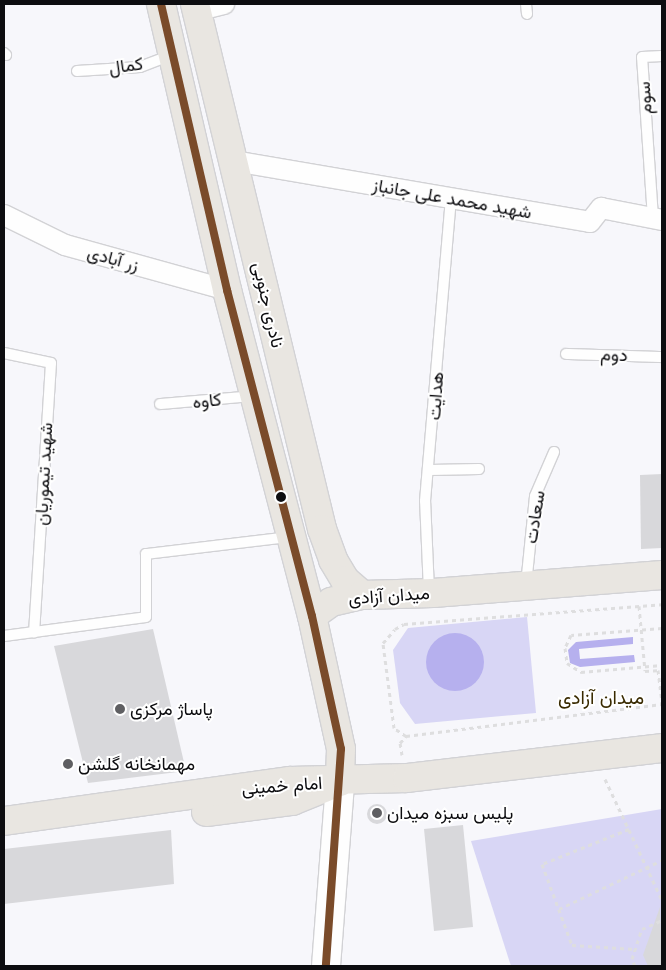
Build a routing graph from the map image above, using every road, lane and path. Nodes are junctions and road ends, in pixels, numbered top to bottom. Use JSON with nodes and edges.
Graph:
{"nodes":[{"id":1,"x":161,"y":4,"type":"edge"},
{"id":2,"x":224,"y":4,"type":"edge"},
{"id":3,"x":196,"y":7,"type":"edge"},
{"id":4,"x":173,"y":54,"type":"junction"},
{"id":5,"x":662,"y":56,"type":"edge"},
{"id":6,"x":77,"y":72,"type":"dead end"},
{"id":7,"x":234,"y":161,"type":"junction"},
{"id":8,"x":451,"y":198,"type":"junction"},
{"id":9,"x":4,"y":215,"type":"edge"},
{"id":10,"x":658,"y":219,"type":"edge"},
{"id":11,"x":227,"y":290,"type":"junction"},
{"id":12,"x":4,"y":353,"type":"edge"},
{"id":13,"x":566,"y":354,"type":"dead end"},
{"id":14,"x":662,"y":357,"type":"edge"},
{"id":15,"x":254,"y":396,"type":"junction"},
{"id":16,"x":160,"y":404,"type":"dead end"},
{"id":17,"x":554,"y":452,"type":"dead end"},
{"id":18,"x":478,"y":469,"type":"dead end"},
{"id":19,"x":430,"y":470,"type":"junction"},
{"id":20,"x":289,"y":537,"type":"junction"},
{"id":21,"x":342,"y":574,"type":"junction"},
{"id":22,"x":662,"y":575,"type":"edge"},
{"id":23,"x":526,"y":586,"type":"junction"},
{"id":24,"x":429,"y":593,"type":"junction"},
{"id":25,"x":362,"y":595,"type":"junction"},
{"id":26,"x":309,"y":603,"type":"junction"},
{"id":27,"x":662,"y":604,"type":"edge"},
{"id":28,"x":639,"y":606,"type":"junction"},
{"id":29,"x":662,"y":628,"type":"edge"},
{"id":30,"x":641,"y":630,"type":"junction"},
{"id":31,"x":34,"y":632,"type":"junction"},
{"id":32,"x":4,"y":636,"type":"edge"},
{"id":33,"x":662,"y":665,"type":"edge"},
{"id":34,"x":644,"y":666,"type":"junction"},
{"id":35,"x":660,"y":670,"type":"edge"},
{"id":36,"x":662,"y":704,"type":"edge"},
{"id":37,"x":406,"y":736,"type":"junction"},
{"id":38,"x":400,"y":743,"type":"dead end"},
{"id":39,"x":662,"y":748,"type":"edge"},
{"id":40,"x":593,"y":756,"type":"junction"},
{"id":41,"x":340,"y":782,"type":"junction"},
{"id":42,"x":4,"y":821,"type":"edge"},
{"id":43,"x":629,"y":829,"type":"junction"},
{"id":44,"x":4,"y":836,"type":"edge"},
{"id":45,"x":662,"y":860,"type":"edge"},
{"id":46,"x":647,"y":867,"type":"junction"},
{"id":47,"x":662,"y":900,"type":"edge"},
{"id":48,"x":559,"y":909,"type":"junction"},
{"id":49,"x":662,"y":920,"type":"edge"},
{"id":50,"x":635,"y":949,"type":"junction"},
{"id":51,"x":326,"y":966,"type":"edge"},
{"id":52,"x":635,"y":966,"type":"edge"}],
"edges":[{"from":1,"to":4,"type":"main road","name":"نادری جنوبی"},
{"from":2,"to":3,"type":"street"},
{"from":3,"to":7,"type":"main road","name":"نادری جنوبی"},
{"from":4,"to":6,"type":"lane","name":"کمال"},
{"from":4,"to":11,"type":"main road","name":"نادری جنوبی"},
{"from":5,"to":10,"type":"lane","name":"سوم"},
{"from":7,"to":8,"type":"street","name":"شهید محمد علی جانباز"},
{"from":7,"to":21,"type":"main road","name":"نادری جنوبی"},
{"from":8,"to":10,"type":"street","name":"شهید محمد علی جانباز"},
{"from":8,"to":19,"type":"lane","name":"هدایت"},
{"from":9,"to":11,"type":"street","name":"زر آبادی"},
{"from":11,"to":15,"type":"main road","name":"نادری جنوبی"},
{"from":12,"to":31,"type":"lane","name":"شهید تیموریان"},
{"from":13,"to":14,"type":"lane","name":"دوم"},
{"from":15,"to":16,"type":"lane","name":"کاوه"},
{"from":15,"to":20,"type":"main road","name":"نادری جنوبی"},
{"from":17,"to":23,"type":"lane","name":"سعادت"},
{"from":18,"to":19,"type":"lane"},
{"from":19,"to":24,"type":"lane","name":"هدایت"},
{"from":20,"to":26,"type":"main road","name":"نادری جنوبی"},
{"from":20,"to":31,"type":"lane"},
{"from":21,"to":25,"type":"main road","name":"نادری جنوبی"},
{"from":21,"to":26,"type":"main road"},
{"from":22,"to":23,"type":"main road","name":"میدان آزادی"},
{"from":23,"to":24,"type":"main road","name":"میدان آزادی"},
{"from":24,"to":25,"type":"main road","name":"میدان آزادی"},
{"from":25,"to":26,"type":"main road","name":"میدان آزادی"},
{"from":26,"to":41,"type":"main road"},
{"from":27,"to":28,"type":"path"},
{"from":28,"to":30,"type":"path"},
{"from":28,"to":37,"type":"path"},
{"from":29,"to":30,"type":"path"},
{"from":30,"to":34,"type":"path"},
{"from":30,"to":34,"type":"path"},
{"from":31,"to":32,"type":"lane"},
{"from":33,"to":34,"type":"path"},
{"from":34,"to":35,"type":"path"},
{"from":35,"to":36,"type":"path"},
{"from":36,"to":37,"type":"path"},
{"from":37,"to":38,"type":"path"},
{"from":39,"to":40,"type":"main road"},
{"from":40,"to":41,"type":"main road"},
{"from":40,"to":43,"type":"path"},
{"from":41,"to":42,"type":"main road","name":"امام خمینی"},
{"from":41,"to":44,"type":"main road","name":"امام خمینی"},
{"from":41,"to":51,"type":"main road"},
{"from":43,"to":46,"type":"path"},
{"from":43,"to":48,"type":"path"},
{"from":45,"to":46,"type":"path"},
{"from":46,"to":47,"type":"path"},
{"from":46,"to":48,"type":"path"},
{"from":48,"to":50,"type":"path"},
{"from":49,"to":50,"type":"path"},
{"from":50,"to":52,"type":"path"}]}
